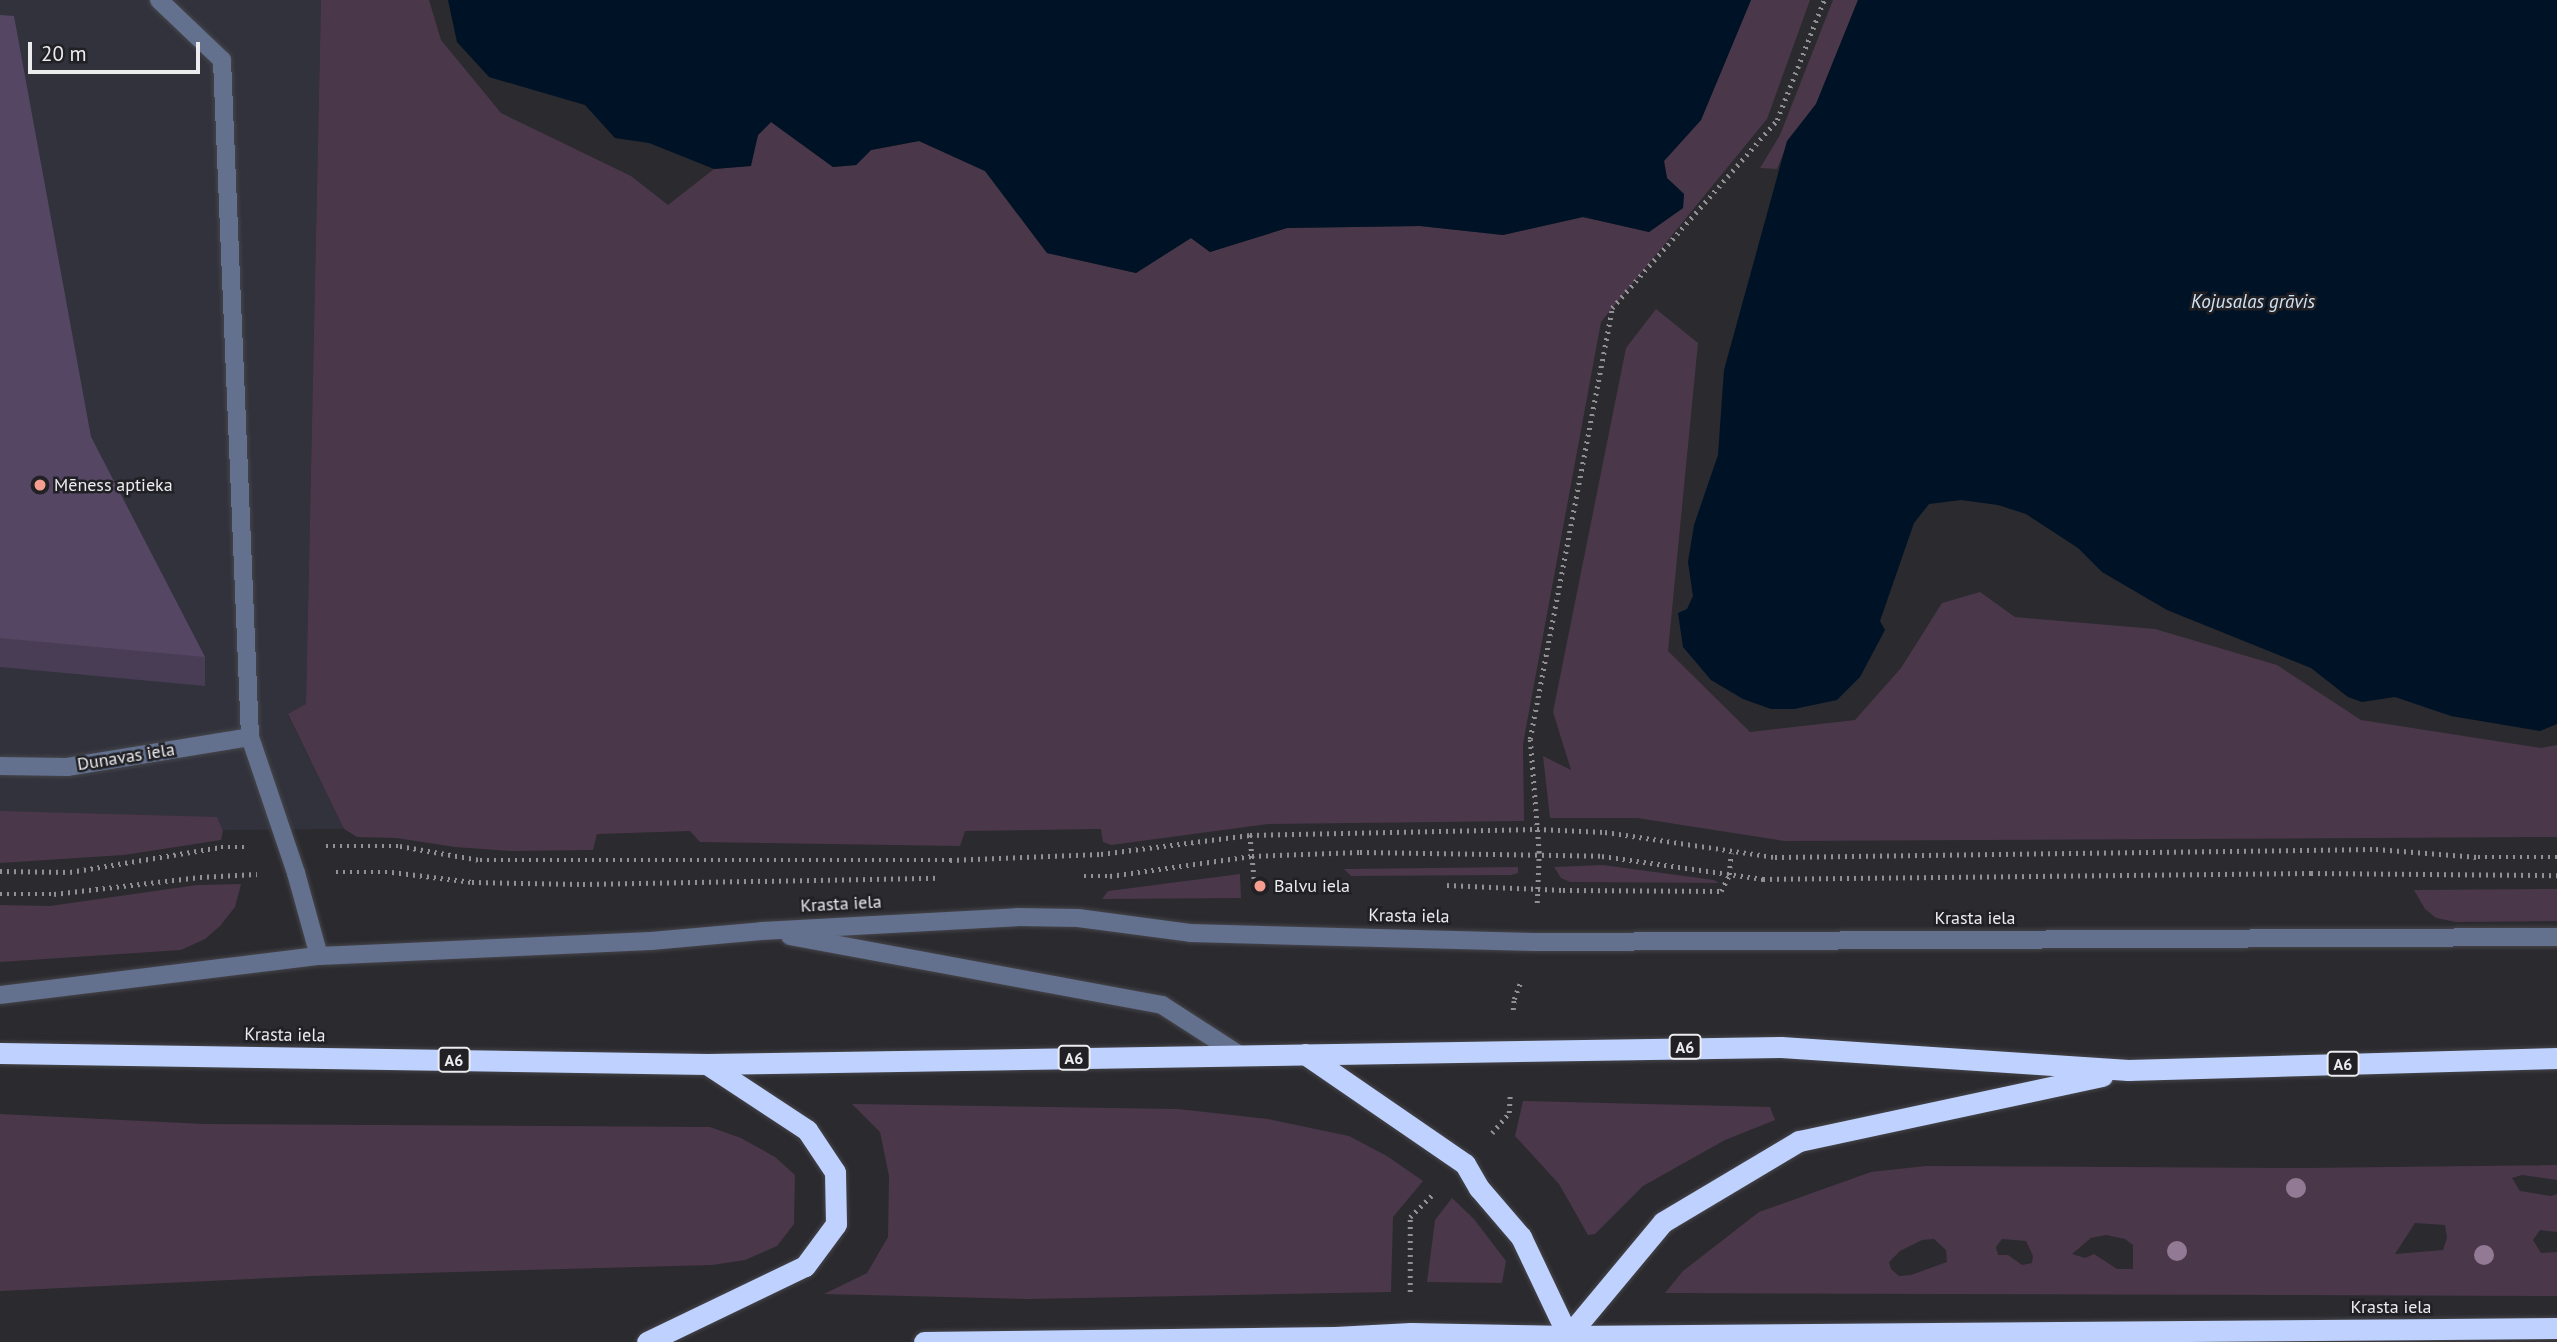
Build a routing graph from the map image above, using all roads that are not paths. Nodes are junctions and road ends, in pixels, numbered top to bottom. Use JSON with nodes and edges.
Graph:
{"nodes":[{"id":1,"x":159,"y":0,"type":"edge"},
{"id":2,"x":250,"y":737,"type":"junction"},
{"id":3,"x":0,"y":766,"type":"edge"},
{"id":4,"x":762,"y":931,"type":"junction"},
{"id":5,"x":2557,"y":937,"type":"edge"},
{"id":6,"x":319,"y":956,"type":"junction"},
{"id":7,"x":0,"y":995,"type":"edge"},
{"id":8,"x":0,"y":1053,"type":"edge"},
{"id":9,"x":1305,"y":1054,"type":"junction"},
{"id":10,"x":1241,"y":1056,"type":"junction"},
{"id":11,"x":2557,"y":1058,"type":"edge"},
{"id":12,"x":707,"y":1063,"type":"junction"},
{"id":13,"x":2128,"y":1070,"type":"junction"},
{"id":14,"x":2557,"y":1328,"type":"edge"},
{"id":15,"x":1567,"y":1340,"type":"edge"},
{"id":16,"x":647,"y":1342,"type":"edge"},
{"id":17,"x":924,"y":1342,"type":"edge"}],
"edges":[{"from":1,"to":2,"type":"lane"},
{"from":2,"to":3,"type":"lane","name":"Dunavas iela"},
{"from":2,"to":6,"type":"lane"},
{"from":4,"to":5,"type":"lane","name":"Krasta iela"},
{"from":4,"to":6,"type":"lane"},
{"from":4,"to":10,"type":"lane","name":"Krasta iela"},
{"from":6,"to":7,"type":"lane"},
{"from":8,"to":12,"type":"highway","name":"Krasta iela","number":"A6"},
{"from":9,"to":10,"type":"highway","name":"Krasta iela","number":"A6"},
{"from":9,"to":13,"type":"highway","name":"Krasta iela","number":"A6"},
{"from":9,"to":15,"type":"highway"},
{"from":10,"to":12,"type":"highway","name":"Krasta iela","number":"A6"},
{"from":11,"to":13,"type":"highway","name":"Krasta iela","number":"A6"},
{"from":12,"to":16,"type":"highway"},
{"from":13,"to":15,"type":"highway"},
{"from":14,"to":15,"type":"highway","name":"Krasta iela"},
{"from":15,"to":17,"type":"highway","name":"Krasta iela"}]}
